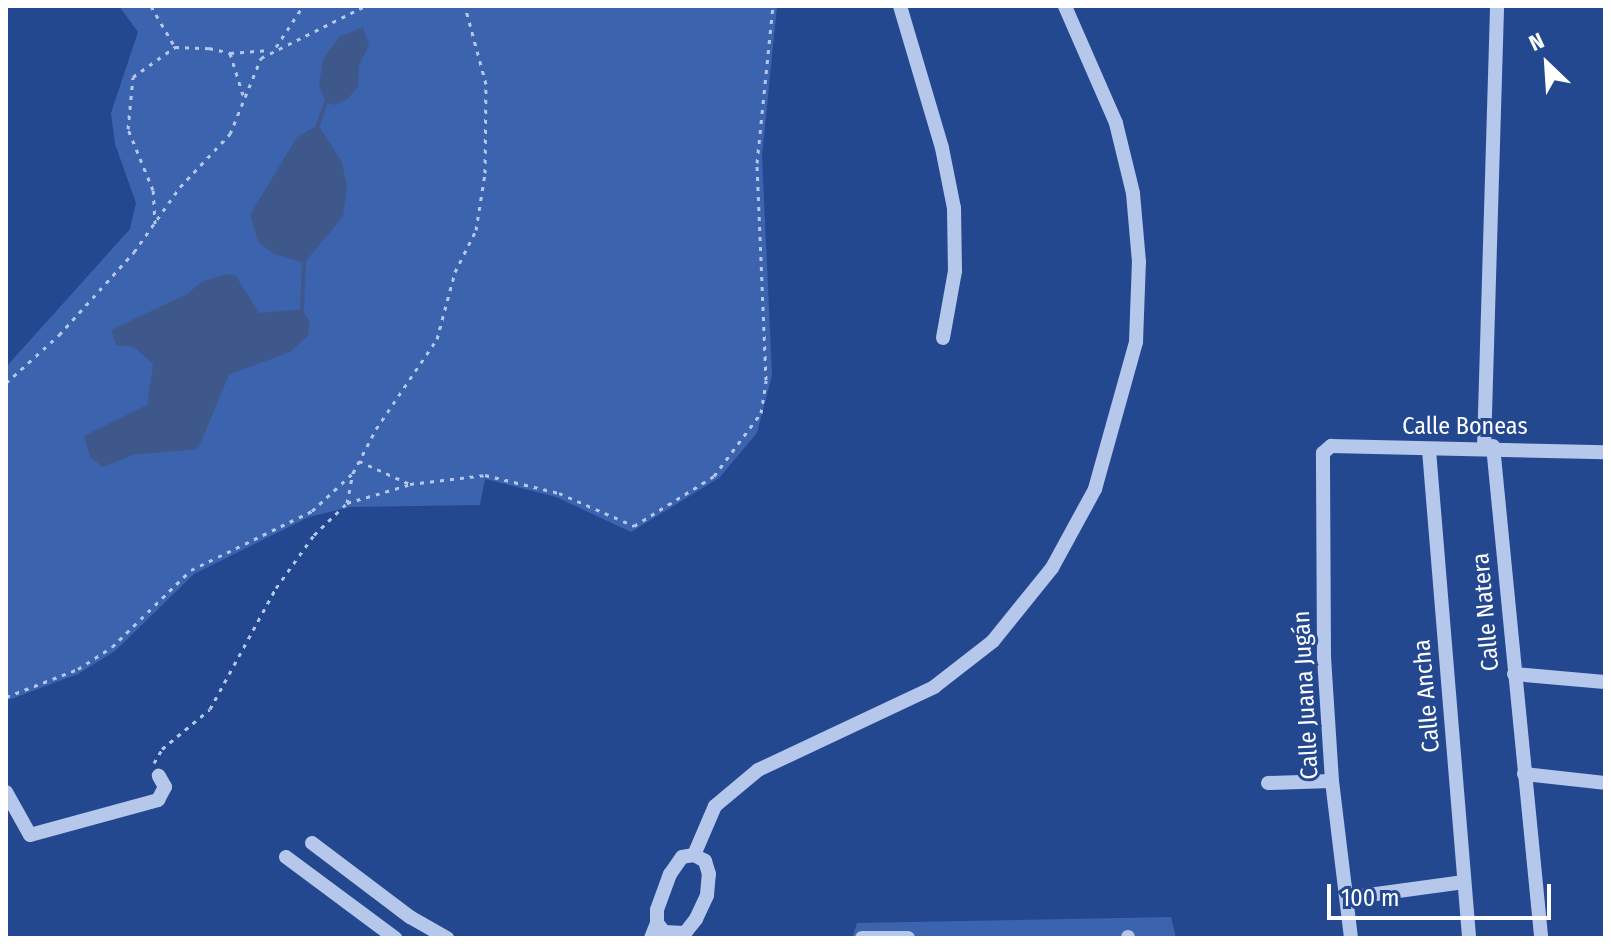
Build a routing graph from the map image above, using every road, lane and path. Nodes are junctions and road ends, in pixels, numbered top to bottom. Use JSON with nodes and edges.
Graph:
{"nodes":[{"id":1,"x":151,"y":6,"type":"edge"},
{"id":2,"x":303,"y":6,"type":"edge"},
{"id":3,"x":365,"y":6,"type":"edge"},
{"id":4,"x":465,"y":6,"type":"edge"},
{"id":5,"x":773,"y":6,"type":"edge"},
{"id":6,"x":900,"y":6,"type":"edge"},
{"id":7,"x":1065,"y":6,"type":"edge"},
{"id":8,"x":1497,"y":6,"type":"edge"},
{"id":9,"x":359,"y":7,"type":"edge"},
{"id":10,"x":175,"y":47,"type":"junction"},
{"id":11,"x":273,"y":50,"type":"junction"},
{"id":12,"x":230,"y":53,"type":"junction"},
{"id":13,"x":244,"y":96,"type":"junction"},
{"id":14,"x":155,"y":224,"type":"junction"},
{"id":15,"x":943,"y":338,"type":"dead end"},
{"id":16,"x":6,"y":383,"type":"edge"},
{"id":17,"x":1489,"y":446,"type":"junction"},
{"id":18,"x":1326,"y":448,"type":"joint"},
{"id":19,"x":1429,"y":450,"type":"junction"},
{"id":20,"x":1605,"y":452,"type":"edge"},
{"id":21,"x":359,"y":461,"type":"junction"},
{"id":22,"x":353,"y":473,"type":"junction"},
{"id":23,"x":410,"y":484,"type":"junction"},
{"id":24,"x":347,"y":503,"type":"junction"},
{"id":25,"x":1514,"y":674,"type":"junction"},
{"id":26,"x":1605,"y":682,"type":"edge"},
{"id":27,"x":6,"y":697,"type":"edge"},
{"id":28,"x":1524,"y":774,"type":"junction"},
{"id":29,"x":159,"y":776,"type":"joint"},
{"id":30,"x":1332,"y":781,"type":"junction"},
{"id":31,"x":1268,"y":783,"type":"dead end"},
{"id":32,"x":1605,"y":783,"type":"edge"},
{"id":33,"x":6,"y":792,"type":"edge"},
{"id":34,"x":312,"y":843,"type":"dead end"},
{"id":35,"x":694,"y":855,"type":"junction"},
{"id":36,"x":286,"y":857,"type":"dead end"},
{"id":37,"x":1464,"y":882,"type":"junction"},
{"id":38,"x":1347,"y":898,"type":"junction"},
{"id":39,"x":410,"y":917,"type":"junction"},
{"id":40,"x":657,"y":923,"type":"junction"},
{"id":41,"x":682,"y":935,"type":"edge"},
{"id":42,"x":395,"y":938,"type":"edge"},
{"id":43,"x":447,"y":938,"type":"edge"},
{"id":44,"x":651,"y":938,"type":"edge"},
{"id":45,"x":862,"y":938,"type":"edge"},
{"id":46,"x":908,"y":938,"type":"edge"},
{"id":47,"x":1351,"y":938,"type":"edge"},
{"id":48,"x":1469,"y":938,"type":"edge"},
{"id":49,"x":1541,"y":938,"type":"edge"}],
"edges":[{"from":1,"to":10,"type":"path"},
{"from":2,"to":11,"type":"path"},
{"from":3,"to":9,"type":"path"},
{"from":4,"to":21,"type":"path"},
{"from":5,"to":23,"type":"path"},
{"from":6,"to":15,"type":"street"},
{"from":7,"to":35,"type":"street"},
{"from":8,"to":17,"type":"street","name":"Calle Natera"},
{"from":9,"to":11,"type":"path"},
{"from":10,"to":12,"type":"path"},
{"from":10,"to":14,"type":"path"},
{"from":11,"to":12,"type":"path"},
{"from":11,"to":13,"type":"path"},
{"from":12,"to":13,"type":"path"},
{"from":13,"to":14,"type":"path"},
{"from":14,"to":16,"type":"path"},
{"from":17,"to":19,"type":"street","name":"Calle Boneas"},
{"from":17,"to":20,"type":"street","name":"Calle Boneas"},
{"from":17,"to":25,"type":"street","name":"Calle Natera"},
{"from":18,"to":19,"type":"street","name":"Calle Boneas"},
{"from":18,"to":30,"type":"street","name":"Calle Juana Jugán"},
{"from":19,"to":37,"type":"street","name":"Calle Ancha"},
{"from":21,"to":22,"type":"path"},
{"from":21,"to":23,"type":"path"},
{"from":22,"to":24,"type":"path"},
{"from":22,"to":27,"type":"path"},
{"from":23,"to":24,"type":"path"},
{"from":24,"to":29,"type":"path"},
{"from":25,"to":26,"type":"street"},
{"from":25,"to":28,"type":"street","name":"Calle Natera"},
{"from":28,"to":32,"type":"street"},
{"from":28,"to":49,"type":"street","name":"Calle Natera"},
{"from":29,"to":33,"type":"street"},
{"from":30,"to":31,"type":"street"},
{"from":30,"to":38,"type":"street","name":"Calle Juana Jugán"},
{"from":34,"to":39,"type":"street"},
{"from":35,"to":40,"type":"street"},
{"from":35,"to":41,"type":"street"},
{"from":36,"to":42,"type":"street"},
{"from":37,"to":38,"type":"street"},
{"from":37,"to":48,"type":"street","name":"Calle Ancha"},
{"from":38,"to":47,"type":"street","name":"Calle Juana Jugán"},
{"from":39,"to":42,"type":"street"},
{"from":39,"to":43,"type":"street"},
{"from":40,"to":41,"type":"street"},
{"from":40,"to":44,"type":"street"},
{"from":45,"to":46,"type":"street"}]}
